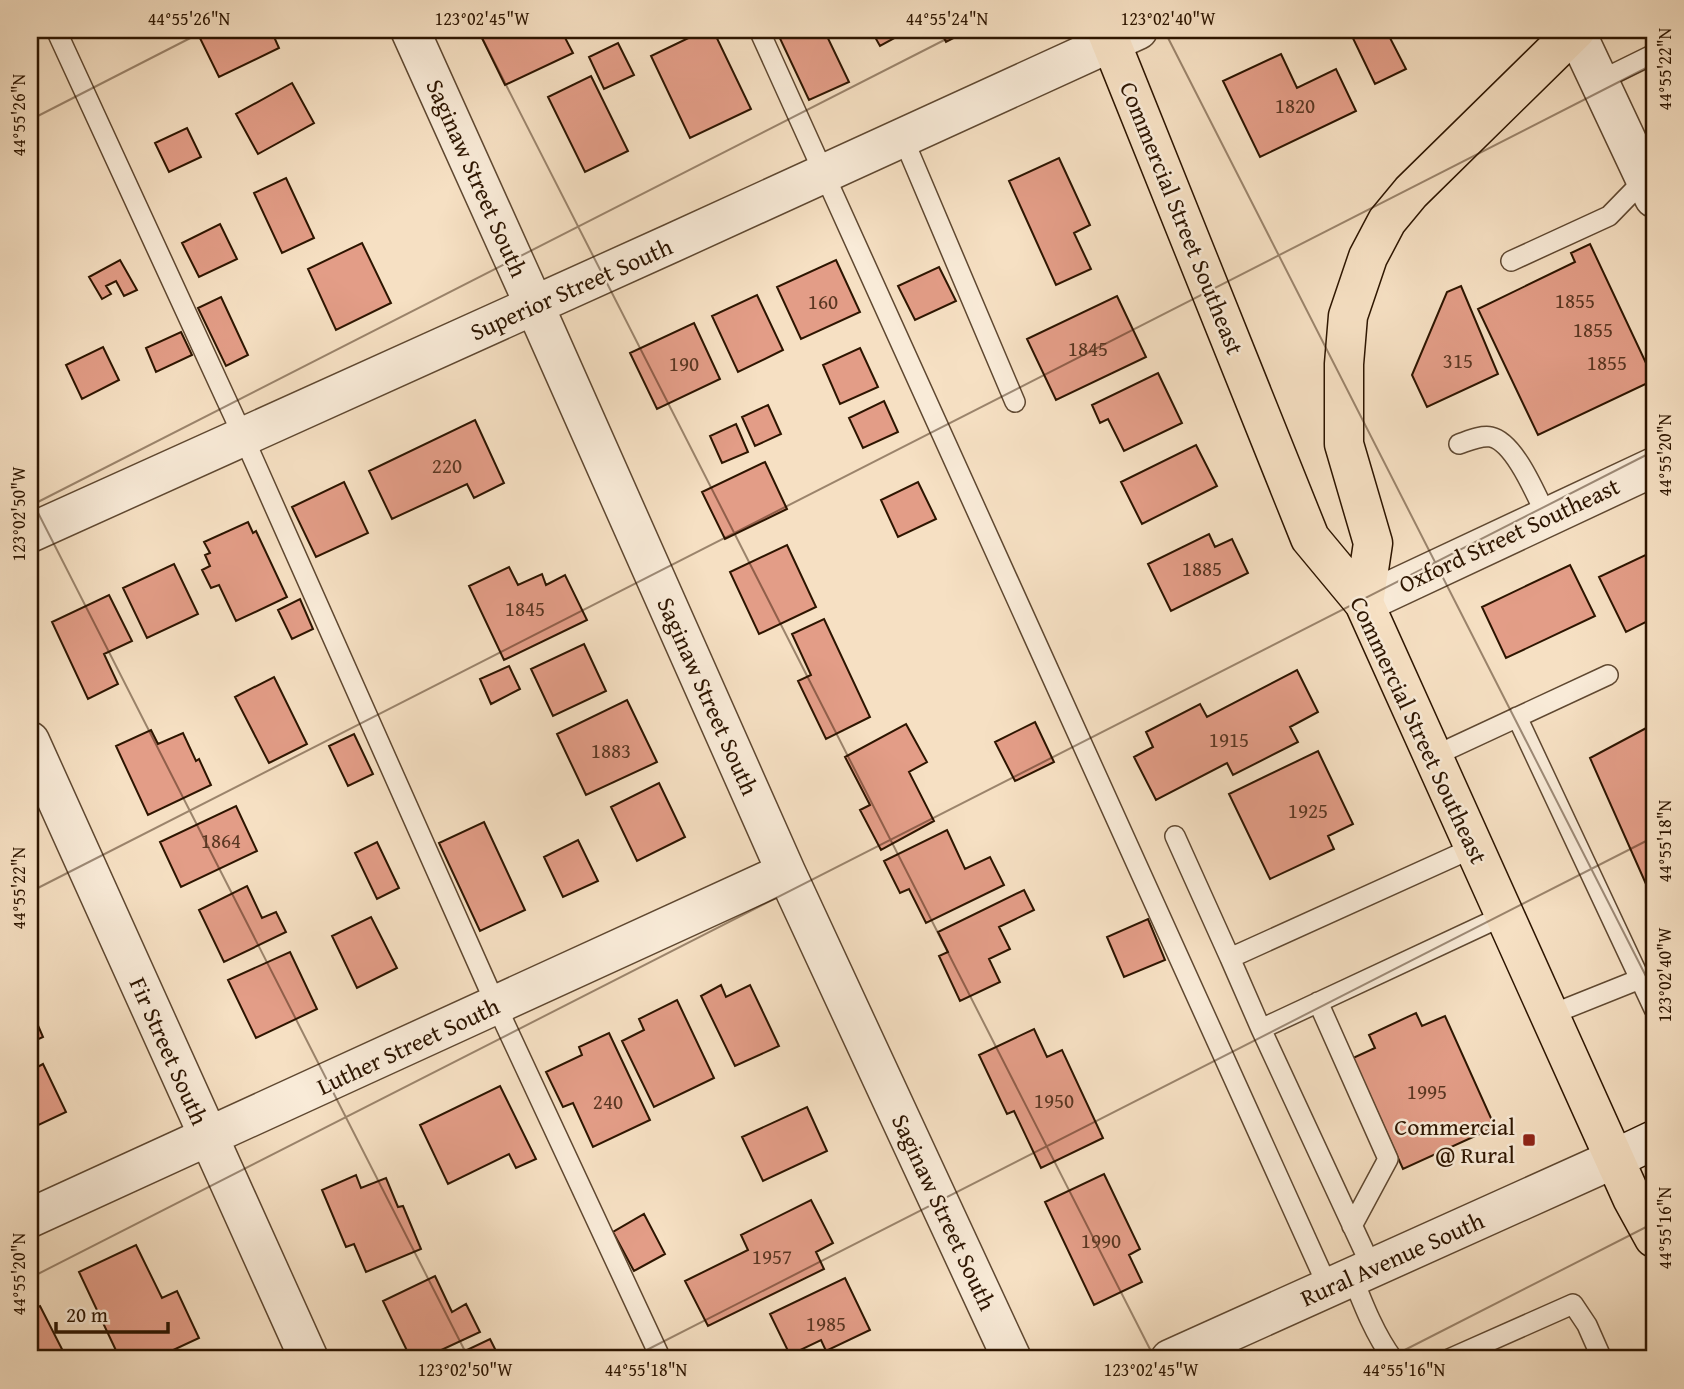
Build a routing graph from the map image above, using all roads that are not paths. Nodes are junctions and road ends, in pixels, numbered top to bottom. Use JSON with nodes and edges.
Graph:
{"nodes":[{"id":1,"x":57,"y":30,"type":"edge"},
{"id":2,"x":410,"y":30,"type":"edge"},
{"id":3,"x":759,"y":30,"type":"edge"},
{"id":4,"x":1575,"y":30,"type":"edge"},
{"id":5,"x":1118,"y":34,"type":"edge"},
{"id":6,"x":1654,"y":54,"type":"edge"},
{"id":7,"x":1599,"y":81,"type":"junction"},
{"id":8,"x":903,"y":138,"type":"junction"},
{"id":9,"x":824,"y":174,"type":"junction"},
{"id":10,"x":1650,"y":189,"type":"edge"},
{"id":11,"x":1511,"y":261,"type":"dead end"},
{"id":12,"x":534,"y":306,"type":"junction"},
{"id":13,"x":1015,"y":402,"type":"dead end"},
{"id":14,"x":243,"y":436,"type":"junction"},
{"id":15,"x":1459,"y":444,"type":"dead end"},
{"id":16,"x":1654,"y":467,"type":"edge"},
{"id":17,"x":1547,"y":517,"type":"junction"},
{"id":18,"x":30,"y":533,"type":"edge"},
{"id":19,"x":1364,"y":603,"type":"junction"},
{"id":20,"x":1608,"y":675,"type":"dead end"},
{"id":21,"x":1517,"y":717,"type":"junction"},
{"id":22,"x":30,"y":741,"type":"edge"},
{"id":23,"x":1434,"y":756,"type":"junction"},
{"id":24,"x":1175,"y":836,"type":"dead end"},
{"id":25,"x":1475,"y":847,"type":"junction"},
{"id":26,"x":786,"y":872,"type":"junction"},
{"id":27,"x":1505,"y":915,"type":"junction"},
{"id":28,"x":1230,"y":958,"type":"junction"},
{"id":29,"x":1640,"y":979,"type":"junction"},
{"id":30,"x":1318,"y":1002,"type":"junction"},
{"id":31,"x":496,"y":1005,"type":"junction"},
{"id":32,"x":1654,"y":1009,"type":"edge"},
{"id":33,"x":1550,"y":1015,"type":"junction"},
{"id":34,"x":1261,"y":1028,"type":"junction"},
{"id":35,"x":208,"y":1138,"type":"junction"},
{"id":36,"x":1654,"y":1140,"type":"edge"},
{"id":37,"x":1614,"y":1159,"type":"junction"},
{"id":38,"x":30,"y":1218,"type":"edge"},
{"id":39,"x":1352,"y":1226,"type":"junction"},
{"id":40,"x":1654,"y":1238,"type":"edge"},
{"id":41,"x":1351,"y":1277,"type":"junction"},
{"id":42,"x":309,"y":1359,"type":"edge"},
{"id":43,"x":661,"y":1359,"type":"edge"},
{"id":44,"x":1012,"y":1359,"type":"edge"},
{"id":45,"x":1170,"y":1359,"type":"edge"},
{"id":46,"x":1393,"y":1359,"type":"edge"},
{"id":47,"x":1449,"y":1359,"type":"edge"},
{"id":48,"x":1602,"y":1359,"type":"edge"}],
"edges":[{"from":1,"to":14,"type":"lane"},
{"from":2,"to":12,"type":"street","name":"Saginaw Street South"},
{"from":3,"to":9,"type":"lane"},
{"from":4,"to":7,"type":"street"},
{"from":4,"to":19,"type":"main road"},
{"from":5,"to":8,"type":"street","name":"Superior Street South"},
{"from":5,"to":19,"type":"main road","name":"Commercial Street Southeast"},
{"from":6,"to":7,"type":"lane"},
{"from":7,"to":10,"type":"street"},
{"from":8,"to":9,"type":"street","name":"Superior Street South"},
{"from":8,"to":13,"type":"lane"},
{"from":9,"to":12,"type":"street","name":"Superior Street South"},
{"from":9,"to":41,"type":"lane"},
{"from":10,"to":11,"type":"lane"},
{"from":12,"to":14,"type":"street","name":"Superior Street South"},
{"from":12,"to":26,"type":"street","name":"Saginaw Street South"},
{"from":14,"to":18,"type":"street","name":"Superior Street South"},
{"from":14,"to":31,"type":"lane"},
{"from":15,"to":17,"type":"lane"},
{"from":16,"to":17,"type":"street","name":"Oxford Street Southeast"},
{"from":17,"to":19,"type":"street","name":"Oxford Street Southeast"},
{"from":19,"to":23,"type":"main road","name":"Commercial Street Southeast"},
{"from":20,"to":21,"type":"lane"},
{"from":21,"to":23,"type":"lane"},
{"from":21,"to":29,"type":"lane"},
{"from":22,"to":35,"type":"street","name":"Fir Street South"},
{"from":23,"to":25,"type":"main road","name":"Commercial Street Southeast"},
{"from":24,"to":28,"type":"lane"},
{"from":25,"to":27,"type":"main road","name":"Commercial Street Southeast"},
{"from":25,"to":28,"type":"lane"},
{"from":26,"to":31,"type":"street","name":"Luther Street South"},
{"from":26,"to":44,"type":"street","name":"Saginaw Street South"},
{"from":27,"to":30,"type":"lane"},
{"from":27,"to":33,"type":"main road","name":"Commercial Street Southeast"},
{"from":28,"to":34,"type":"lane"},
{"from":29,"to":32,"type":"lane"},
{"from":29,"to":33,"type":"lane"},
{"from":30,"to":34,"type":"lane"},
{"from":30,"to":39,"type":"lane"},
{"from":31,"to":35,"type":"street","name":"Luther Street South"},
{"from":31,"to":43,"type":"lane"},
{"from":33,"to":37,"type":"main road","name":"Commercial Street Southeast"},
{"from":34,"to":39,"type":"lane"},
{"from":35,"to":38,"type":"street","name":"Luther Street South"},
{"from":35,"to":42,"type":"street","name":"Fir Street South"},
{"from":36,"to":37,"type":"street","name":"Rural Avenue South"},
{"from":37,"to":40,"type":"main road","name":"Commercial Street Southeast"},
{"from":37,"to":41,"type":"street","name":"Rural Avenue South"},
{"from":39,"to":41,"type":"lane"},
{"from":41,"to":45,"type":"street","name":"Rural Avenue South"},
{"from":41,"to":46,"type":"lane"},
{"from":47,"to":48,"type":"lane"}]}
